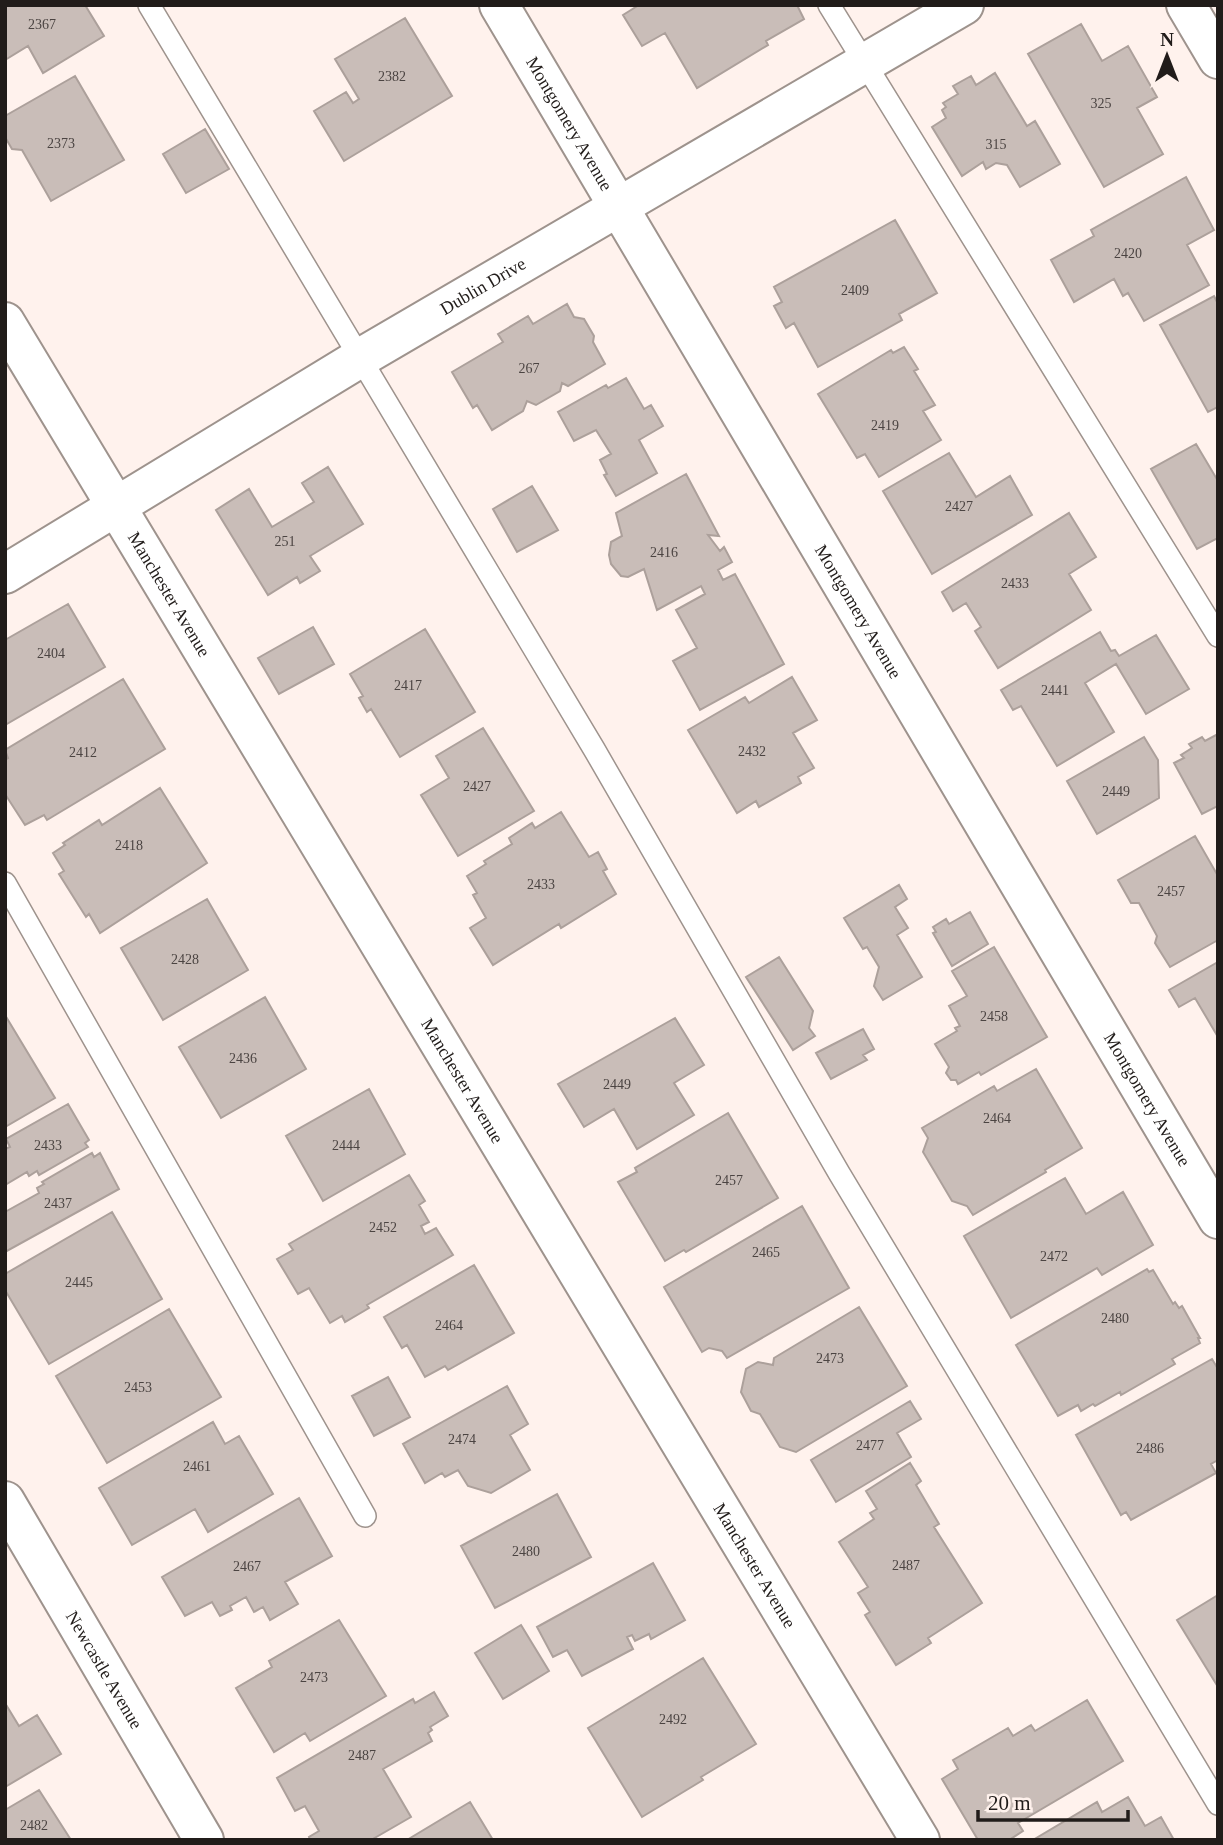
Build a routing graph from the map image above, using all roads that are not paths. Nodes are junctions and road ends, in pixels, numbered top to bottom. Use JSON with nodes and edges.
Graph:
{"nodes":[{"id":1,"x":149,"y":5,"type":"edge"},
{"id":2,"x":499,"y":5,"type":"edge"},
{"id":3,"x":829,"y":5,"type":"edge"},
{"id":4,"x":964,"y":5,"type":"edge"},
{"id":5,"x":1186,"y":5,"type":"edge"},
{"id":6,"x":1218,"y":59,"type":"edge"},
{"id":7,"x":863,"y":64,"type":"junction"},
{"id":8,"x":618,"y":208,"type":"junction"},
{"id":9,"x":5,"y":322,"type":"edge"},
{"id":10,"x":360,"y":358,"type":"junction"},
{"id":11,"x":116,"y":508,"type":"junction"},
{"id":12,"x":5,"y":574,"type":"edge"},
{"id":13,"x":1218,"y":636,"type":"edge"},
{"id":14,"x":5,"y":883,"type":"edge"},
{"id":15,"x":1218,"y":1219,"type":"edge"},
{"id":16,"x":5,"y":1501,"type":"edge"},
{"id":17,"x":365,"y":1516,"type":"dead end"},
{"id":18,"x":1218,"y":1804,"type":"edge"},
{"id":19,"x":204,"y":1840,"type":"edge"},
{"id":20,"x":920,"y":1840,"type":"edge"}],
"edges":[{"from":1,"to":10,"type":"lane"},
{"from":2,"to":8,"type":"street","name":"Montgomery Avenue"},
{"from":3,"to":7,"type":"lane"},
{"from":4,"to":7,"type":"street","name":"Dublin Drive"},
{"from":5,"to":6,"type":"street"},
{"from":7,"to":8,"type":"street","name":"Dublin Drive"},
{"from":7,"to":13,"type":"lane"},
{"from":8,"to":10,"type":"street","name":"Dublin Drive"},
{"from":8,"to":15,"type":"street","name":"Montgomery Avenue"},
{"from":9,"to":11,"type":"street","name":"Manchester Avenue"},
{"from":10,"to":11,"type":"street","name":"Dublin Drive"},
{"from":10,"to":18,"type":"lane"},
{"from":11,"to":12,"type":"street","name":"Dublin Drive"},
{"from":11,"to":20,"type":"street","name":"Manchester Avenue"},
{"from":14,"to":17,"type":"lane"},
{"from":16,"to":19,"type":"street","name":"Newcastle Avenue"}]}
